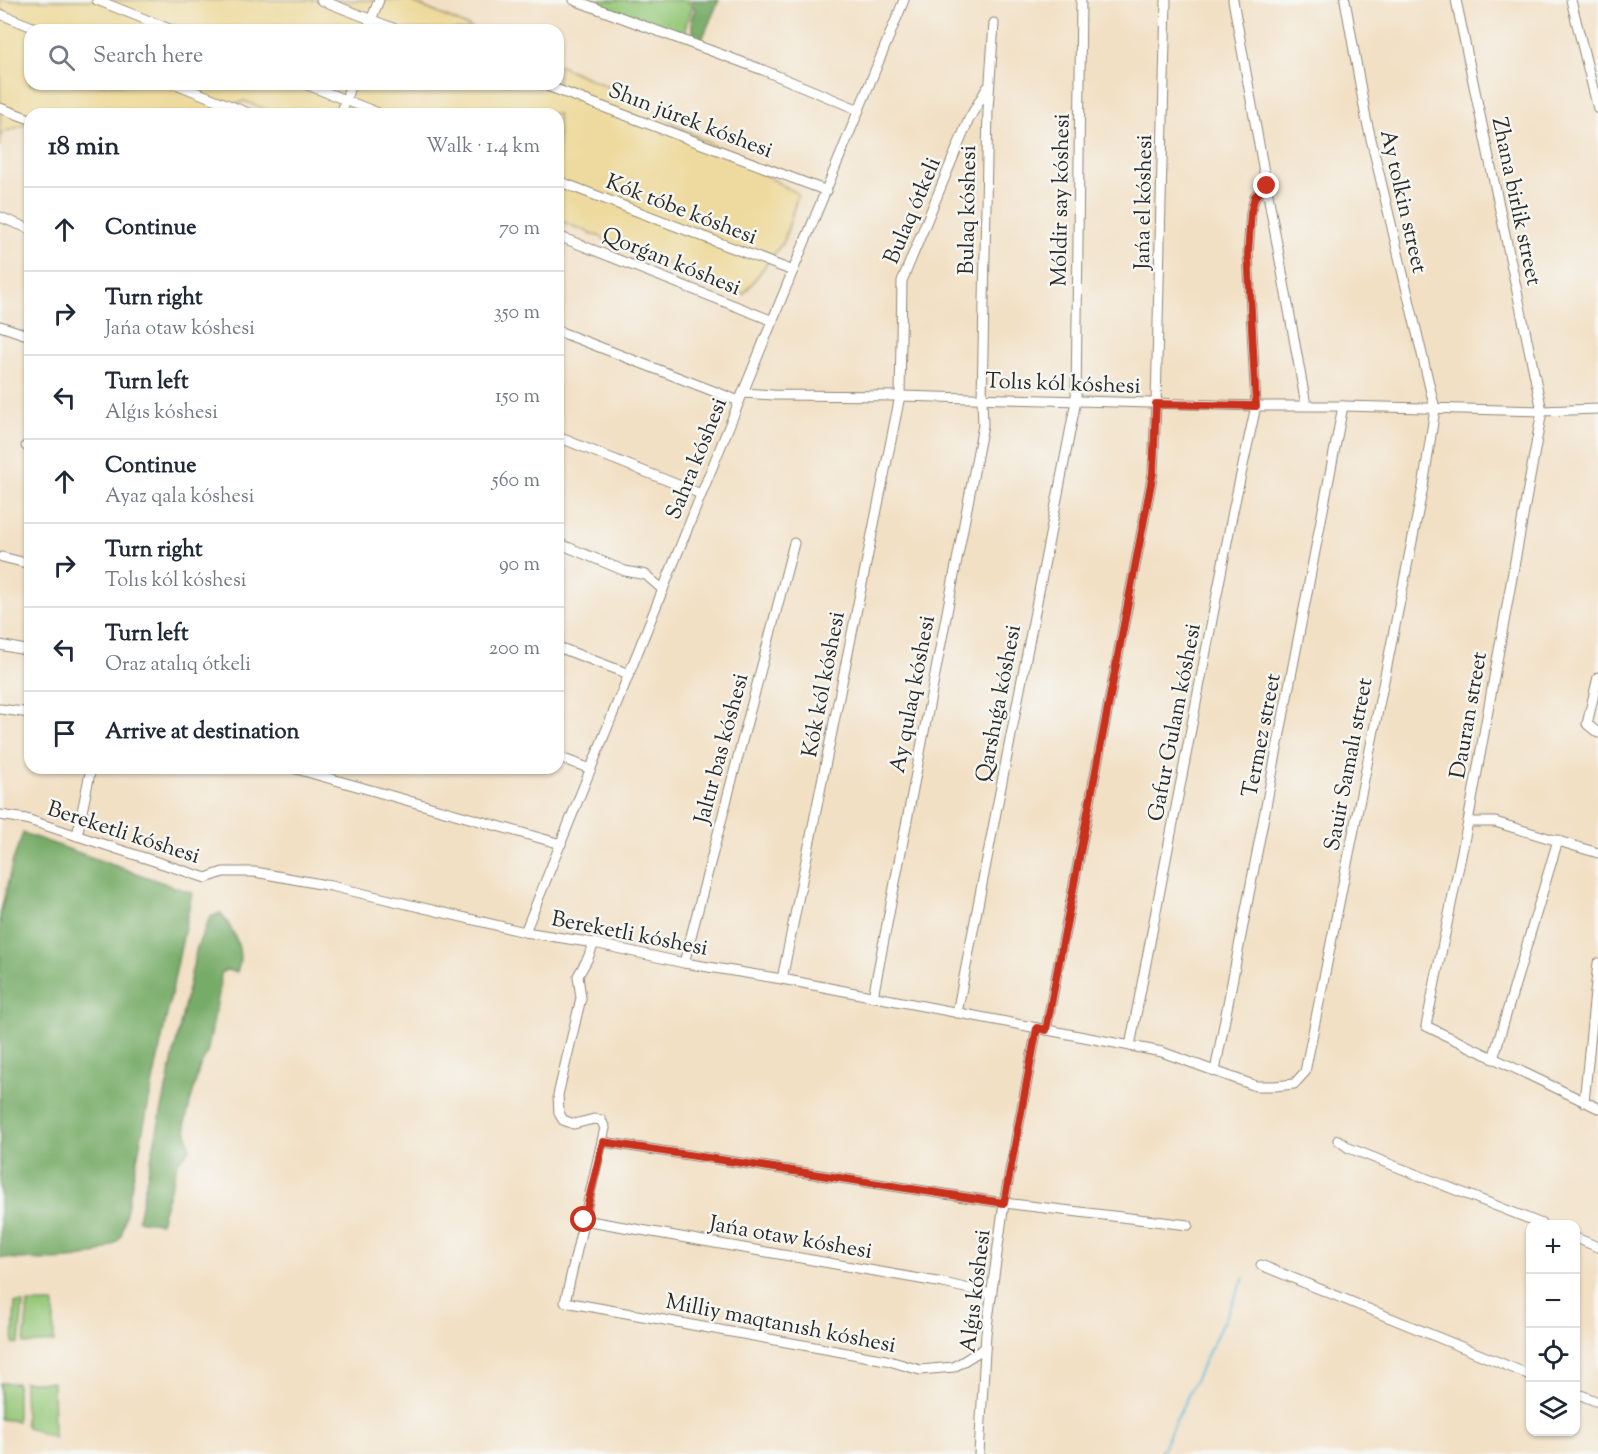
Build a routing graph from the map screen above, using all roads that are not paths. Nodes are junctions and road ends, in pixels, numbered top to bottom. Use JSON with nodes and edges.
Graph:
{"nodes":[{"id":1,"x":98,"y":0,"type":"edge"},
{"id":2,"x":321,"y":0,"type":"edge"},
{"id":3,"x":378,"y":0,"type":"edge"},
{"id":4,"x":574,"y":0,"type":"edge"},
{"id":5,"x":904,"y":0,"type":"edge"},
{"id":6,"x":1081,"y":0,"type":"edge"},
{"id":7,"x":1166,"y":0,"type":"edge"},
{"id":8,"x":1233,"y":0,"type":"edge"},
{"id":9,"x":1345,"y":0,"type":"edge"},
{"id":10,"x":1456,"y":0,"type":"edge"},
{"id":11,"x":1572,"y":0,"type":"edge"},
{"id":12,"x":0,"y":14,"type":"edge"},
{"id":13,"x":370,"y":20,"type":"junction"},
{"id":14,"x":994,"y":22,"type":"dead end"},
{"id":15,"x":25,"y":24,"type":"edge"},
{"id":16,"x":157,"y":24,"type":"edge"},
{"id":17,"x":369,"y":24,"type":"edge"},
{"id":18,"x":381,"y":24,"type":"edge"},
{"id":19,"x":989,"y":83,"type":"junction"},
{"id":20,"x":191,"y":90,"type":"edge"},
{"id":21,"x":320,"y":90,"type":"edge"},
{"id":22,"x":349,"y":90,"type":"edge"},
{"id":23,"x":558,"y":90,"type":"edge"},
{"id":24,"x":346,"y":100,"type":"junction"},
{"id":25,"x":0,"y":108,"type":"edge"},
{"id":26,"x":236,"y":108,"type":"edge"},
{"id":27,"x":343,"y":108,"type":"edge"},
{"id":28,"x":366,"y":108,"type":"edge"},
{"id":29,"x":1598,"y":109,"type":"edge"},
{"id":30,"x":859,"y":110,"type":"junction"},
{"id":31,"x":24,"y":117,"type":"edge"},
{"id":32,"x":564,"y":183,"type":"edge"},
{"id":33,"x":1267,"y":186,"type":"junction"},
{"id":34,"x":827,"y":191,"type":"junction"},
{"id":35,"x":0,"y":217,"type":"edge"},
{"id":36,"x":24,"y":227,"type":"edge"},
{"id":37,"x":564,"y":238,"type":"edge"},
{"id":38,"x":793,"y":271,"type":"junction"},
{"id":39,"x":773,"y":321,"type":"junction"},
{"id":40,"x":0,"y":326,"type":"edge"},
{"id":41,"x":564,"y":333,"type":"edge"},
{"id":42,"x":24,"y":334,"type":"edge"},
{"id":43,"x":900,"y":396,"type":"junction"},
{"id":44,"x":741,"y":397,"type":"junction"},
{"id":45,"x":982,"y":399,"type":"junction"},
{"id":46,"x":1076,"y":401,"type":"junction"},
{"id":47,"x":1156,"y":404,"type":"junction"},
{"id":48,"x":1306,"y":405,"type":"junction"},
{"id":49,"x":1256,"y":406,"type":"junction"},
{"id":50,"x":1342,"y":406,"type":"junction"},
{"id":51,"x":1435,"y":409,"type":"junction"},
{"id":52,"x":1598,"y":409,"type":"edge"},
{"id":53,"x":1542,"y":411,"type":"junction"},
{"id":54,"x":564,"y":439,"type":"edge"},
{"id":55,"x":702,"y":494,"type":"junction"},
{"id":56,"x":794,"y":543,"type":"dead end"},
{"id":57,"x":564,"y":545,"type":"edge"},
{"id":58,"x":2,"y":557,"type":"dead end"},
{"id":59,"x":24,"y":562,"type":"edge"},
{"id":60,"x":663,"y":590,"type":"junction"},
{"id":61,"x":0,"y":645,"type":"edge"},
{"id":62,"x":564,"y":649,"type":"edge"},
{"id":63,"x":24,"y":650,"type":"edge"},
{"id":64,"x":628,"y":674,"type":"junction"},
{"id":65,"x":1598,"y":677,"type":"edge"},
{"id":66,"x":0,"y":709,"type":"edge"},
{"id":67,"x":24,"y":712,"type":"edge"},
{"id":68,"x":1598,"y":733,"type":"edge"},
{"id":69,"x":564,"y":759,"type":"edge"},
{"id":70,"x":591,"y":769,"type":"junction"},
{"id":71,"x":89,"y":774,"type":"edge"},
{"id":72,"x":315,"y":774,"type":"edge"},
{"id":73,"x":0,"y":815,"type":"edge"},
{"id":74,"x":1468,"y":822,"type":"junction"},
{"id":75,"x":77,"y":836,"type":"junction"},
{"id":76,"x":1558,"y":840,"type":"junction"},
{"id":77,"x":561,"y":844,"type":"junction"},
{"id":78,"x":1598,"y":853,"type":"edge"},
{"id":79,"x":525,"y":932,"type":"junction"},
{"id":80,"x":594,"y":943,"type":"junction"},
{"id":81,"x":684,"y":963,"type":"junction"},
{"id":82,"x":1598,"y":963,"type":"edge"},
{"id":83,"x":782,"y":979,"type":"junction"},
{"id":84,"x":873,"y":997,"type":"junction"},
{"id":85,"x":957,"y":1013,"type":"junction"},
{"id":86,"x":1042,"y":1029,"type":"junction"},
{"id":87,"x":1130,"y":1046,"type":"junction"},
{"id":88,"x":1493,"y":1059,"type":"junction"},
{"id":89,"x":1215,"y":1071,"type":"junction"},
{"id":90,"x":1256,"y":1086,"type":"joint"},
{"id":91,"x":1584,"y":1102,"type":"junction"},
{"id":92,"x":1598,"y":1108,"type":"edge"},
{"id":93,"x":1338,"y":1140,"type":"dead end"},
{"id":94,"x":603,"y":1142,"type":"junction"},
{"id":95,"x":1004,"y":1203,"type":"junction"},
{"id":96,"x":584,"y":1220,"type":"junction"},
{"id":97,"x":1532,"y":1220,"type":"edge"},
{"id":98,"x":1188,"y":1225,"type":"dead end"},
{"id":99,"x":1580,"y":1240,"type":"edge"},
{"id":100,"x":1598,"y":1247,"type":"edge"},
{"id":101,"x":1261,"y":1265,"type":"dead end"},
{"id":102,"x":992,"y":1294,"type":"junction"},
{"id":103,"x":985,"y":1348,"type":"junction"},
{"id":104,"x":1526,"y":1373,"type":"edge"},
{"id":105,"x":1580,"y":1395,"type":"edge"},
{"id":106,"x":1598,"y":1402,"type":"edge"},
{"id":107,"x":979,"y":1454,"type":"edge"}],
"edges":[{"from":1,"to":16,"type":"street"},
{"from":2,"to":13,"type":"street"},
{"from":3,"to":13,"type":"street"},
{"from":4,"to":30,"type":"street"},
{"from":5,"to":30,"type":"street","name":"Sahra kóshesi"},
{"from":6,"to":46,"type":"street","name":"Móldir say kóshesi"},
{"from":7,"to":47,"type":"street","name":"Jańa el kóshesi"},
{"from":8,"to":33,"type":"street"},
{"from":9,"to":51,"type":"street","name":"Ay tolkin street"},
{"from":10,"to":53,"type":"street","name":"Zhana birlik street"},
{"from":11,"to":29,"type":"street"},
{"from":12,"to":15,"type":"street"},
{"from":13,"to":17,"type":"street"},
{"from":13,"to":18,"type":"street"},
{"from":14,"to":19,"type":"street","name":"Bulaq kóshesi"},
{"from":19,"to":43,"type":"street","name":"Bulaq ótkeli"},
{"from":19,"to":45,"type":"street","name":"Bulaq kóshesi"},
{"from":20,"to":26,"type":"street"},
{"from":21,"to":24,"type":"street"},
{"from":22,"to":24,"type":"street"},
{"from":23,"to":34,"type":"street","name":"Shın júrek kóshesi"},
{"from":24,"to":27,"type":"street"},
{"from":24,"to":28,"type":"street"},
{"from":25,"to":31,"type":"street"},
{"from":30,"to":34,"type":"street","name":"Sahra kóshesi"},
{"from":32,"to":38,"type":"street","name":"Kók tóbe kóshesi"},
{"from":33,"to":48,"type":"street"},
{"from":33,"to":49,"type":"street","name":"Gafur Gulam kóshesi"},
{"from":34,"to":38,"type":"street","name":"Sahra kóshesi"},
{"from":35,"to":36,"type":"street"},
{"from":37,"to":39,"type":"street","name":"Qorǵan kóshesi"},
{"from":38,"to":39,"type":"street","name":"Sahra kóshesi"},
{"from":39,"to":44,"type":"street","name":"Sahra kóshesi"},
{"from":40,"to":42,"type":"street"},
{"from":41,"to":44,"type":"street","name":"Tolıs kól kóshesi"},
{"from":43,"to":44,"type":"street","name":"Tolıs kól kóshesi"},
{"from":43,"to":45,"type":"street","name":"Tolıs kól kóshesi"},
{"from":43,"to":83,"type":"street","name":"Kók kól kóshesi"},
{"from":44,"to":55,"type":"street","name":"Sahra kóshesi"},
{"from":45,"to":46,"type":"street","name":"Tolıs kól kóshesi"},
{"from":45,"to":84,"type":"street","name":"Ay qulaq kóshesi"},
{"from":46,"to":47,"type":"street","name":"Tolıs kól kóshesi"},
{"from":46,"to":85,"type":"street","name":"Qarshıǵa kóshesi"},
{"from":47,"to":49,"type":"street","name":"Tolıs kól kóshesi"},
{"from":47,"to":86,"type":"street","name":"Jańa el kóshesi"},
{"from":48,"to":49,"type":"street","name":"Tolıs kól kóshesi"},
{"from":48,"to":50,"type":"street","name":"Tolıs kól kóshesi"},
{"from":49,"to":87,"type":"street","name":"Gafur Gulam kóshesi"},
{"from":50,"to":51,"type":"street","name":"Tolıs kól kóshesi"},
{"from":50,"to":89,"type":"street","name":"Termez street"},
{"from":51,"to":53,"type":"street","name":"Tolıs kól kóshesi"},
{"from":51,"to":90,"type":"street","name":"Sauir Samalı street"},
{"from":52,"to":53,"type":"street","name":"Tolıs kól kóshesi"},
{"from":53,"to":74,"type":"street","name":"Dauran street"},
{"from":54,"to":55,"type":"street"},
{"from":55,"to":60,"type":"street","name":"Sahra kóshesi"},
{"from":56,"to":81,"type":"street","name":"Jaltır bas kóshesi"},
{"from":57,"to":60,"type":"street"},
{"from":58,"to":59,"type":"street"},
{"from":60,"to":64,"type":"street","name":"Sahra kóshesi"},
{"from":61,"to":63,"type":"street"},
{"from":62,"to":64,"type":"street"},
{"from":64,"to":70,"type":"street","name":"Sahra kóshesi"},
{"from":65,"to":68,"type":"street"},
{"from":66,"to":67,"type":"street"},
{"from":69,"to":70,"type":"street"},
{"from":70,"to":77,"type":"street","name":"Sahra kóshesi"},
{"from":71,"to":75,"type":"street"},
{"from":72,"to":77,"type":"street"},
{"from":73,"to":75,"type":"street","name":"Bereketli kóshesi"},
{"from":74,"to":76,"type":"street"},
{"from":74,"to":88,"type":"street","name":"Dauran street"},
{"from":75,"to":79,"type":"street","name":"Bereketli kóshesi"},
{"from":76,"to":78,"type":"street"},
{"from":76,"to":88,"type":"street"},
{"from":77,"to":79,"type":"street","name":"Sahra kóshesi"},
{"from":79,"to":80,"type":"street","name":"Bereketli kóshesi"},
{"from":80,"to":81,"type":"street","name":"Bereketli kóshesi"},
{"from":80,"to":94,"type":"street"},
{"from":81,"to":83,"type":"street","name":"Bereketli kóshesi"},
{"from":82,"to":91,"type":"street"},
{"from":83,"to":84,"type":"street","name":"Bereketli kóshesi"},
{"from":84,"to":85,"type":"street","name":"Bereketli kóshesi"},
{"from":85,"to":86,"type":"street","name":"Bereketli kóshesi"},
{"from":86,"to":87,"type":"street","name":"Bereketli kóshesi"},
{"from":86,"to":95,"type":"street","name":"Alǵıs kóshesi"},
{"from":87,"to":89,"type":"street","name":"Bereketli kóshesi"},
{"from":88,"to":91,"type":"street"},
{"from":89,"to":90,"type":"street","name":"Bereketli kóshesi"},
{"from":91,"to":92,"type":"street"},
{"from":93,"to":97,"type":"street"},
{"from":94,"to":95,"type":"street"},
{"from":94,"to":96,"type":"street"},
{"from":95,"to":98,"type":"street"},
{"from":95,"to":102,"type":"street","name":"Alǵıs kóshesi"},
{"from":96,"to":102,"type":"street","name":"Jańa otaw kóshesi"},
{"from":96,"to":103,"type":"street","name":"Milliy maqtanısh kóshesi"},
{"from":99,"to":100,"type":"street"},
{"from":101,"to":104,"type":"street"},
{"from":102,"to":103,"type":"street","name":"Alǵıs kóshesi"},
{"from":103,"to":107,"type":"street","name":"Alǵıs kóshesi"},
{"from":105,"to":106,"type":"street"}]}
